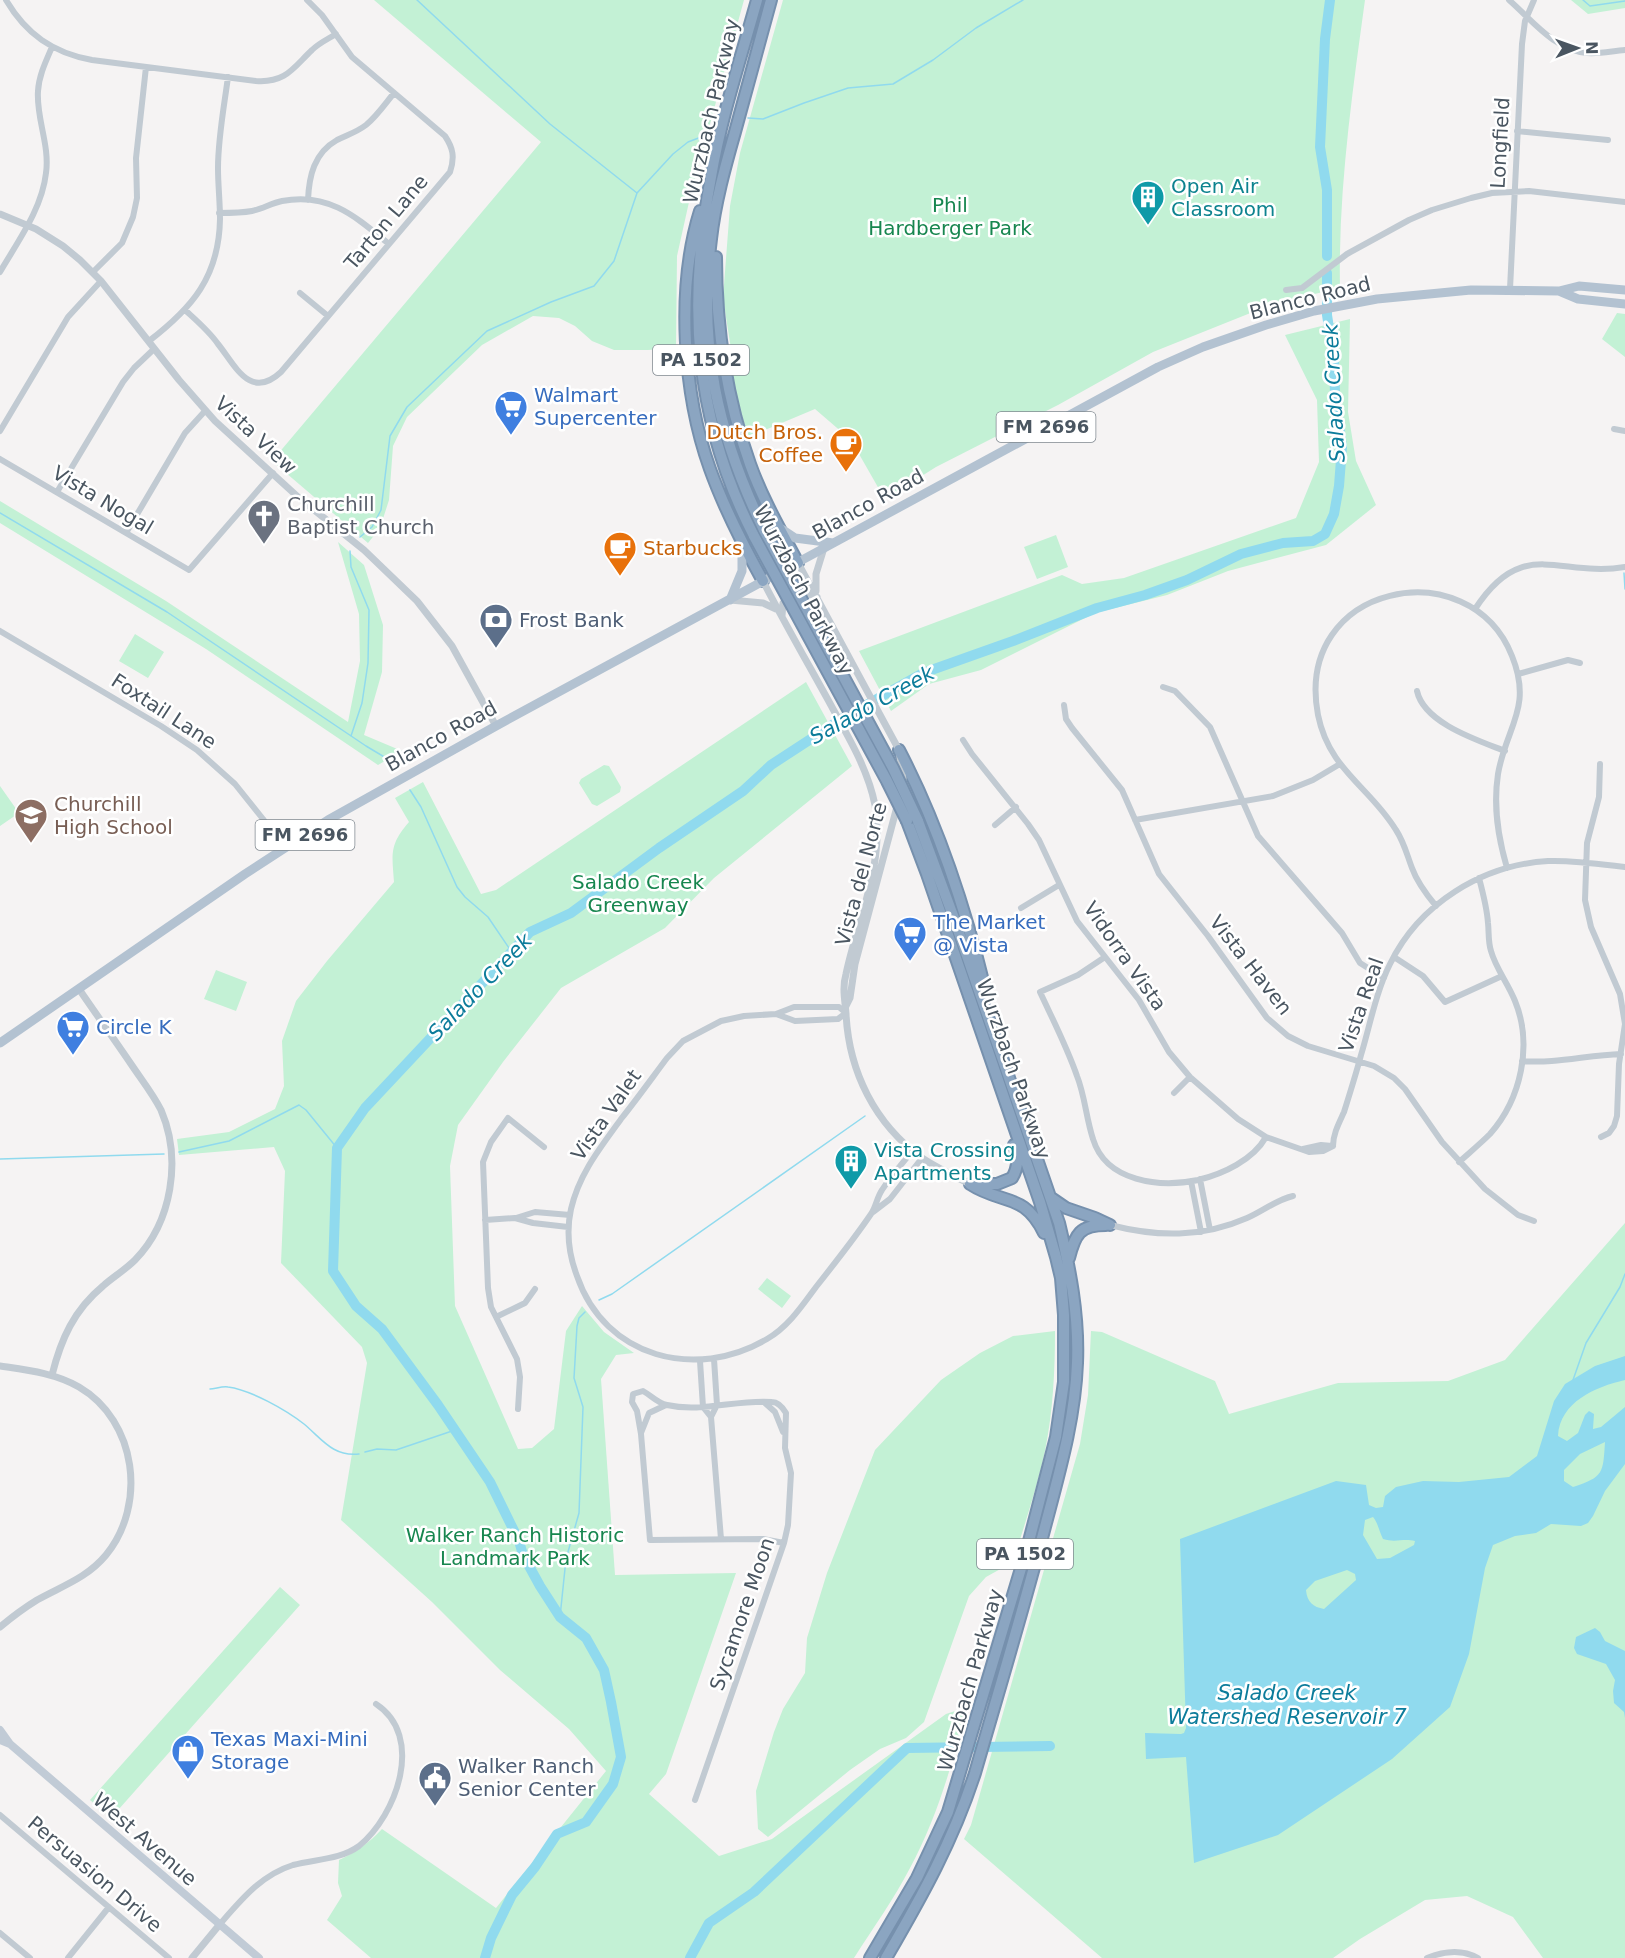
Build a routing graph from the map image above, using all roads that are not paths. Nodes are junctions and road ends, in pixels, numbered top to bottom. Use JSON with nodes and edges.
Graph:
{"nodes":[{"id":1,"x":6,"y":0,"type":"edge"},
{"id":2,"x":307,"y":0,"type":"edge"},
{"id":3,"x":757,"y":0,"type":"edge"},
{"id":4,"x":771,"y":0,"type":"edge"},
{"id":5,"x":1509,"y":0,"type":"edge"},
{"id":6,"x":1534,"y":0,"type":"edge"},
{"id":7,"x":1527,"y":15,"type":"junction"},
{"id":8,"x":336,"y":34,"type":"junction"},
{"id":9,"x":52,"y":47,"type":"junction"},
{"id":10,"x":1625,"y":50,"type":"edge"},
{"id":11,"x":146,"y":67,"type":"junction"},
{"id":12,"x":228,"y":77,"type":"junction"},
{"id":13,"x":393,"y":93,"type":"junction"},
{"id":14,"x":1517,"y":131,"type":"junction"},
{"id":15,"x":1608,"y":140,"type":"dead end"},
{"id":16,"x":711,"y":176,"type":"junction"},
{"id":17,"x":1515,"y":191,"type":"junction"},
{"id":18,"x":718,"y":197,"type":"junction"},
{"id":19,"x":308,"y":200,"type":"junction"},
{"id":20,"x":1625,"y":202,"type":"edge"},
{"id":21,"x":219,"y":213,"type":"junction"},
{"id":22,"x":0,"y":214,"type":"edge"},
{"id":23,"x":27,"y":225,"type":"junction"},
{"id":24,"x":389,"y":244,"type":"junction"},
{"id":25,"x":0,"y":272,"type":"edge"},
{"id":26,"x":93,"y":272,"type":"junction"},
{"id":27,"x":101,"y":281,"type":"junction"},
{"id":28,"x":1510,"y":289,"type":"junction"},
{"id":29,"x":1286,"y":290,"type":"dead end"},
{"id":30,"x":1625,"y":290,"type":"edge"},
{"id":31,"x":1559,"y":291,"type":"junction"},
{"id":32,"x":300,"y":293,"type":"dead end"},
{"id":33,"x":1625,"y":304,"type":"edge"},
{"id":34,"x":185,"y":310,"type":"junction"},
{"id":35,"x":328,"y":316,"type":"junction"},
{"id":36,"x":149,"y":341,"type":"junction"},
{"id":37,"x":154,"y":349,"type":"junction"},
{"id":38,"x":205,"y":411,"type":"junction"},
{"id":39,"x":1614,"y":429,"type":"dead end"},
{"id":40,"x":0,"y":431,"type":"edge"},
{"id":41,"x":1625,"y":431,"type":"edge"},
{"id":42,"x":0,"y":459,"type":"edge"},
{"id":43,"x":273,"y":473,"type":"junction"},
{"id":44,"x":57,"y":492,"type":"junction"},
{"id":45,"x":780,"y":528,"type":"junction"},
{"id":46,"x":126,"y":533,"type":"junction"},
{"id":47,"x":829,"y":546,"type":"junction"},
{"id":48,"x":744,"y":547,"type":"junction"},
{"id":49,"x":798,"y":563,"type":"junction"},
{"id":50,"x":1625,"y":567,"type":"edge"},
{"id":51,"x":763,"y":581,"type":"junction"},
{"id":52,"x":817,"y":597,"type":"junction"},
{"id":53,"x":729,"y":600,"type":"junction"},
{"id":54,"x":1475,"y":609,"type":"junction"},
{"id":55,"x":780,"y":613,"type":"junction"},
{"id":56,"x":0,"y":631,"type":"edge"},
{"id":57,"x":1580,"y":663,"type":"dead end"},
{"id":58,"x":1518,"y":674,"type":"junction"},
{"id":59,"x":1163,"y":687,"type":"dead end"},
{"id":60,"x":1417,"y":691,"type":"dead end"},
{"id":61,"x":1064,"y":705,"type":"dead end"},
{"id":62,"x":496,"y":726,"type":"junction"},
{"id":63,"x":963,"y":740,"type":"dead end"},
{"id":64,"x":900,"y":750,"type":"junction"},
{"id":65,"x":1505,"y":751,"type":"junction"},
{"id":66,"x":1340,"y":764,"type":"junction"},
{"id":67,"x":1600,"y":764,"type":"dead end"},
{"id":68,"x":1242,"y":802,"type":"junction"},
{"id":69,"x":1016,"y":807,"type":"junction"},
{"id":70,"x":1135,"y":820,"type":"junction"},
{"id":71,"x":912,"y":821,"type":"junction"},
{"id":72,"x":995,"y":825,"type":"dead end"},
{"id":73,"x":283,"y":849,"type":"junction"},
{"id":74,"x":1585,"y":863,"type":"junction"},
{"id":75,"x":1625,"y":867,"type":"edge"},
{"id":76,"x":1507,"y":868,"type":"junction"},
{"id":77,"x":1479,"y":878,"type":"junction"},
{"id":78,"x":1059,"y":885,"type":"junction"},
{"id":79,"x":1436,"y":906,"type":"junction"},
{"id":80,"x":1021,"y":908,"type":"dead end"},
{"id":81,"x":1105,"y":957,"type":"junction"},
{"id":82,"x":1394,"y":957,"type":"junction"},
{"id":83,"x":1502,"y":976,"type":"junction"},
{"id":84,"x":1384,"y":978,"type":"junction"},
{"id":85,"x":79,"y":988,"type":"junction"},
{"id":86,"x":846,"y":1010,"type":"junction"},
{"id":87,"x":776,"y":1014,"type":"junction"},
{"id":88,"x":980,"y":1023,"type":"junction"},
{"id":89,"x":0,"y":1043,"type":"edge"},
{"id":90,"x":1000,"y":1051,"type":"junction"},
{"id":91,"x":1621,"y":1054,"type":"junction"},
{"id":92,"x":1359,"y":1061,"type":"junction"},
{"id":93,"x":1522,"y":1061,"type":"junction"},
{"id":94,"x":1190,"y":1077,"type":"junction"},
{"id":95,"x":1174,"y":1093,"type":"dead end"},
{"id":96,"x":1266,"y":1137,"type":"junction"},
{"id":97,"x":1601,"y":1137,"type":"dead end"},
{"id":98,"x":1333,"y":1146,"type":"joint"},
{"id":99,"x":544,"y":1147,"type":"dead end"},
{"id":100,"x":913,"y":1150,"type":"junction"},
{"id":101,"x":922,"y":1158,"type":"junction"},
{"id":102,"x":1459,"y":1162,"type":"junction"},
{"id":103,"x":1200,"y":1179,"type":"junction"},
{"id":104,"x":1191,"y":1181,"type":"junction"},
{"id":105,"x":970,"y":1184,"type":"junction"},
{"id":106,"x":1293,"y":1196,"type":"dead end"},
{"id":107,"x":1050,"y":1197,"type":"junction"},
{"id":108,"x":1205,"y":1203,"type":"junction"},
{"id":109,"x":1196,"y":1205,"type":"junction"},
{"id":110,"x":873,"y":1212,"type":"junction"},
{"id":111,"x":545,"y":1213,"type":"junction"},
{"id":112,"x":570,"y":1215,"type":"junction"},
{"id":113,"x":515,"y":1218,"type":"junction"},
{"id":114,"x":485,"y":1220,"type":"junction"},
{"id":115,"x":1534,"y":1221,"type":"dead end"},
{"id":116,"x":544,"y":1224,"type":"junction"},
{"id":117,"x":1110,"y":1226,"type":"junction"},
{"id":118,"x":568,"y":1227,"type":"junction"},
{"id":119,"x":1210,"y":1230,"type":"junction"},
{"id":120,"x":1201,"y":1232,"type":"junction"},
{"id":121,"x":1056,"y":1257,"type":"junction"},
{"id":122,"x":1068,"y":1261,"type":"junction"},
{"id":123,"x":535,"y":1289,"type":"dead end"},
{"id":124,"x":496,"y":1317,"type":"junction"},
{"id":125,"x":714,"y":1359,"type":"junction"},
{"id":126,"x":700,"y":1361,"type":"junction"},
{"id":127,"x":0,"y":1366,"type":"edge"},
{"id":128,"x":52,"y":1375,"type":"junction"},
{"id":129,"x":715,"y":1381,"type":"junction"},
{"id":130,"x":701,"y":1382,"type":"junction"},
{"id":131,"x":666,"y":1405,"type":"junction"},
{"id":132,"x":717,"y":1405,"type":"junction"},
{"id":133,"x":703,"y":1407,"type":"junction"},
{"id":134,"x":518,"y":1409,"type":"dead end"},
{"id":135,"x":711,"y":1417,"type":"junction"},
{"id":136,"x":641,"y":1434,"type":"junction"},
{"id":137,"x":721,"y":1539,"type":"junction"},
{"id":138,"x":784,"y":1543,"type":"junction"},
{"id":139,"x":0,"y":1627,"type":"edge"},
{"id":140,"x":376,"y":1704,"type":"dead end"},
{"id":141,"x":0,"y":1730,"type":"edge"},
{"id":142,"x":0,"y":1740,"type":"edge"},
{"id":143,"x":10,"y":1744,"type":"junction"},
{"id":144,"x":695,"y":1800,"type":"dead end"},
{"id":145,"x":0,"y":1815,"type":"edge"},
{"id":146,"x":109,"y":1907,"type":"junction"},
{"id":147,"x":220,"y":1924,"type":"junction"},
{"id":148,"x":0,"y":1933,"type":"edge"},
{"id":149,"x":30,"y":1958,"type":"edge"},
{"id":150,"x":68,"y":1958,"type":"edge"},
{"id":151,"x":169,"y":1958,"type":"edge"},
{"id":152,"x":192,"y":1958,"type":"edge"},
{"id":153,"x":259,"y":1958,"type":"edge"},
{"id":154,"x":870,"y":1958,"type":"edge"},
{"id":155,"x":886,"y":1958,"type":"edge"},
{"id":156,"x":1427,"y":1958,"type":"edge"},
{"id":157,"x":1478,"y":1958,"type":"edge"}],
"edges":[{"from":1,"to":9,"type":"street"},
{"from":2,"to":8,"type":"street","name":"Tarton Lane"},
{"from":3,"to":16,"type":"highway","name":"Wurzbach Parkway","number":"PA 1502"},
{"from":4,"to":18,"type":"highway","name":"Wurzbach Parkway","number":"PA 1502"},
{"from":5,"to":7,"type":"street"},
{"from":6,"to":7,"type":"street","name":"Longfield"},
{"from":7,"to":10,"type":"street"},
{"from":7,"to":14,"type":"street","name":"Longfield"},
{"from":8,"to":12,"type":"street"},
{"from":8,"to":13,"type":"street","name":"Tarton Lane"},
{"from":9,"to":11,"type":"street"},
{"from":9,"to":23,"type":"street"},
{"from":11,"to":12,"type":"street"},
{"from":11,"to":26,"type":"street"},
{"from":12,"to":21,"type":"street"},
{"from":13,"to":19,"type":"street"},
{"from":13,"to":24,"type":"street","name":"Tarton Lane"},
{"from":14,"to":15,"type":"street"},
{"from":14,"to":17,"type":"street","name":"Longfield"},
{"from":16,"to":48,"type":"highway"},
{"from":16,"to":71,"type":"highway","name":"Wurzbach Parkway","number":"PA 1502","bridge":true},
{"from":17,"to":20,"type":"street"},
{"from":17,"to":28,"type":"street","name":"Longfield"},
{"from":17,"to":29,"type":"street"},
{"from":18,"to":45,"type":"highway"},
{"from":18,"to":71,"type":"highway","name":"Wurzbach Parkway","number":"PA 1502","bridge":true},
{"from":19,"to":21,"type":"street"},
{"from":19,"to":24,"type":"street"},
{"from":21,"to":34,"type":"street"},
{"from":22,"to":23,"type":"street","name":"Vista View"},
{"from":23,"to":25,"type":"street"},
{"from":23,"to":26,"type":"street","name":"Vista View"},
{"from":24,"to":35,"type":"street","name":"Tarton Lane"},
{"from":26,"to":27,"type":"street","name":"Vista View"},
{"from":27,"to":36,"type":"street","name":"Vista View"},
{"from":27,"to":40,"type":"street"},
{"from":28,"to":31,"type":"main road","name":"Blanco Road","number":"FM 2696"},
{"from":28,"to":47,"type":"main road","name":"Blanco Road","number":"FM 2696"},
{"from":30,"to":31,"type":"main road","name":"Blanco Road","number":"FM 2696"},
{"from":31,"to":33,"type":"main road","name":"Blanco Road","number":"FM 2696"},
{"from":32,"to":35,"type":"street"},
{"from":34,"to":35,"type":"street","name":"Tarton Lane"},
{"from":34,"to":36,"type":"street"},
{"from":36,"to":37,"type":"street","name":"Vista View"},
{"from":37,"to":38,"type":"street","name":"Vista View"},
{"from":37,"to":44,"type":"street"},
{"from":38,"to":43,"type":"street","name":"Vista View"},
{"from":38,"to":46,"type":"street"},
{"from":39,"to":41,"type":"street"},
{"from":42,"to":44,"type":"street","name":"Vista Nogal"},
{"from":43,"to":46,"type":"street","name":"Vista Nogal"},
{"from":43,"to":62,"type":"street","name":"Vista View"},
{"from":44,"to":46,"type":"street","name":"Vista Nogal"},
{"from":45,"to":47,"type":"main road"},
{"from":45,"to":48,"type":"highway"},
{"from":45,"to":49,"type":"highway"},
{"from":47,"to":49,"type":"main road","name":"Blanco Road","number":"FM 2696"},
{"from":47,"to":52,"type":"street"},
{"from":48,"to":51,"type":"highway"},
{"from":48,"to":53,"type":"main road"},
{"from":49,"to":51,"type":"main road","name":"Blanco Road","number":"FM 2696"},
{"from":49,"to":52,"type":"street","name":"Wurzbach Parkway"},
{"from":50,"to":54,"type":"street"},
{"from":51,"to":53,"type":"main road","name":"Blanco Road","number":"FM 2696"},
{"from":51,"to":55,"type":"street","name":"Vista del Norte"},
{"from":52,"to":55,"type":"street"},
{"from":52,"to":64,"type":"street","name":"Wurzbach Parkway"},
{"from":53,"to":55,"type":"street"},
{"from":53,"to":62,"type":"main road","name":"Blanco Road","number":"FM 2696"},
{"from":54,"to":58,"type":"street"},
{"from":54,"to":66,"type":"street"},
{"from":55,"to":86,"type":"street","name":"Vista del Norte"},
{"from":56,"to":73,"type":"street","name":"Foxtail Lane"},
{"from":57,"to":58,"type":"street"},
{"from":58,"to":65,"type":"street"},
{"from":59,"to":68,"type":"street"},
{"from":60,"to":65,"type":"street"},
{"from":61,"to":70,"type":"street","name":"Vista Haven"},
{"from":62,"to":73,"type":"main road","name":"Blanco Road","number":"FM 2696"},
{"from":63,"to":69,"type":"street","name":"Vidorra Vista"},
{"from":64,"to":86,"type":"street","name":"Vista del Norte"},
{"from":64,"to":90,"type":"highway"},
{"from":65,"to":76,"type":"street"},
{"from":66,"to":68,"type":"street"},
{"from":66,"to":79,"type":"street"},
{"from":67,"to":74,"type":"street"},
{"from":68,"to":70,"type":"street"},
{"from":68,"to":84,"type":"street"},
{"from":69,"to":72,"type":"street"},
{"from":69,"to":78,"type":"street","name":"Vidorra Vista"},
{"from":70,"to":92,"type":"street","name":"Vista Haven"},
{"from":71,"to":88,"type":"highway","name":"Wurzbach Parkway","number":"PA 1502"},
{"from":71,"to":90,"type":"highway","name":"Wurzbach Parkway","number":"PA 1502"},
{"from":73,"to":85,"type":"main road","name":"Blanco Road","number":"FM 2696"},
{"from":74,"to":75,"type":"street","name":"Vista Real"},
{"from":74,"to":76,"type":"street","name":"Vista Real"},
{"from":74,"to":91,"type":"street"},
{"from":76,"to":77,"type":"street","name":"Vista Real"},
{"from":77,"to":79,"type":"street","name":"Vista Real"},
{"from":77,"to":83,"type":"street"},
{"from":78,"to":80,"type":"street"},
{"from":78,"to":81,"type":"street","name":"Vidorra Vista"},
{"from":79,"to":82,"type":"street","name":"Vista Real"},
{"from":81,"to":94,"type":"street","name":"Vidorra Vista"},
{"from":81,"to":104,"type":"street"},
{"from":82,"to":83,"type":"street"},
{"from":82,"to":84,"type":"street","name":"Vista Real"},
{"from":83,"to":93,"type":"street"},
{"from":84,"to":92,"type":"street","name":"Vista Real"},
{"from":85,"to":89,"type":"main road","name":"Blanco Road","number":"FM 2696"},
{"from":85,"to":128,"type":"street"},
{"from":86,"to":87,"type":"street","name":"Vista Valet"},
{"from":86,"to":87,"type":"street","name":"Vista Valet"},
{"from":86,"to":100,"type":"street","name":"Vista del Norte"},
{"from":87,"to":112,"type":"street","name":"Vista Valet"},
{"from":88,"to":105,"type":"highway"},
{"from":88,"to":121,"type":"highway","name":"Wurzbach Parkway","number":"PA 1502"},
{"from":90,"to":107,"type":"highway","name":"Wurzbach Parkway","number":"PA 1502"},
{"from":91,"to":93,"type":"street"},
{"from":91,"to":97,"type":"street"},
{"from":92,"to":98,"type":"street","name":"Vista Real"},
{"from":92,"to":102,"type":"street","name":"Vista Haven"},
{"from":93,"to":102,"type":"street"},
{"from":94,"to":95,"type":"street"},
{"from":94,"to":96,"type":"street","name":"Vidorra Vista"},
{"from":96,"to":98,"type":"street","name":"Vidorra Vista"},
{"from":96,"to":103,"type":"street"},
{"from":99,"to":114,"type":"street"},
{"from":100,"to":101,"type":"street","name":"Vista del Norte"},
{"from":100,"to":110,"type":"street","name":"Vista Valet"},
{"from":101,"to":105,"type":"street","name":"Vista del Norte"},
{"from":101,"to":110,"type":"street","name":"Vista Valet"},
{"from":102,"to":115,"type":"street","name":"Vista Haven"},
{"from":103,"to":104,"type":"street"},
{"from":103,"to":108,"type":"street"},
{"from":104,"to":109,"type":"street"},
{"from":105,"to":121,"type":"highway"},
{"from":106,"to":119,"type":"street"},
{"from":107,"to":117,"type":"highway"},
{"from":107,"to":122,"type":"highway","name":"Wurzbach Parkway","number":"PA 1502"},
{"from":108,"to":109,"type":"street"},
{"from":108,"to":119,"type":"street"},
{"from":109,"to":120,"type":"street"},
{"from":110,"to":125,"type":"street","name":"Vista Valet"},
{"from":111,"to":112,"type":"street"},
{"from":111,"to":113,"type":"street"},
{"from":111,"to":116,"type":"street"},
{"from":112,"to":118,"type":"street","name":"Vista Valet"},
{"from":113,"to":114,"type":"street"},
{"from":113,"to":116,"type":"street"},
{"from":114,"to":124,"type":"street"},
{"from":116,"to":118,"type":"street"},
{"from":117,"to":120,"type":"street"},
{"from":117,"to":122,"type":"highway"},
{"from":118,"to":126,"type":"street","name":"Vista Valet"},
{"from":119,"to":120,"type":"street"},
{"from":121,"to":154,"type":"highway","name":"Wurzbach Parkway","number":"PA 1502"},
{"from":122,"to":155,"type":"highway","name":"Wurzbach Parkway","number":"PA 1502"},
{"from":123,"to":124,"type":"street"},
{"from":124,"to":134,"type":"street"},
{"from":125,"to":126,"type":"street","name":"Vista Valet"},
{"from":125,"to":129,"type":"street"},
{"from":126,"to":130,"type":"street"},
{"from":127,"to":128,"type":"street"},
{"from":128,"to":139,"type":"street"},
{"from":129,"to":130,"type":"street"},
{"from":129,"to":132,"type":"street"},
{"from":130,"to":133,"type":"street"},
{"from":131,"to":133,"type":"street"},
{"from":131,"to":136,"type":"street"},
{"from":131,"to":136,"type":"street"},
{"from":132,"to":133,"type":"street"},
{"from":132,"to":135,"type":"street"},
{"from":132,"to":138,"type":"street","name":"Sycamore Moon"},
{"from":133,"to":135,"type":"street"},
{"from":135,"to":137,"type":"street"},
{"from":136,"to":137,"type":"street"},
{"from":137,"to":138,"type":"street"},
{"from":138,"to":144,"type":"street","name":"Sycamore Moon"},
{"from":140,"to":147,"type":"street"},
{"from":141,"to":143,"type":"main road","name":"West Avenue"},
{"from":142,"to":143,"type":"main road","name":"West Avenue"},
{"from":143,"to":147,"type":"main road","name":"West Avenue"},
{"from":145,"to":146,"type":"street","name":"Persuasion Drive"},
{"from":146,"to":150,"type":"street"},
{"from":146,"to":151,"type":"street","name":"Persuasion Drive"},
{"from":147,"to":152,"type":"street"},
{"from":147,"to":153,"type":"main road","name":"West Avenue"},
{"from":148,"to":149,"type":"street"},
{"from":156,"to":157,"type":"street"}]}
